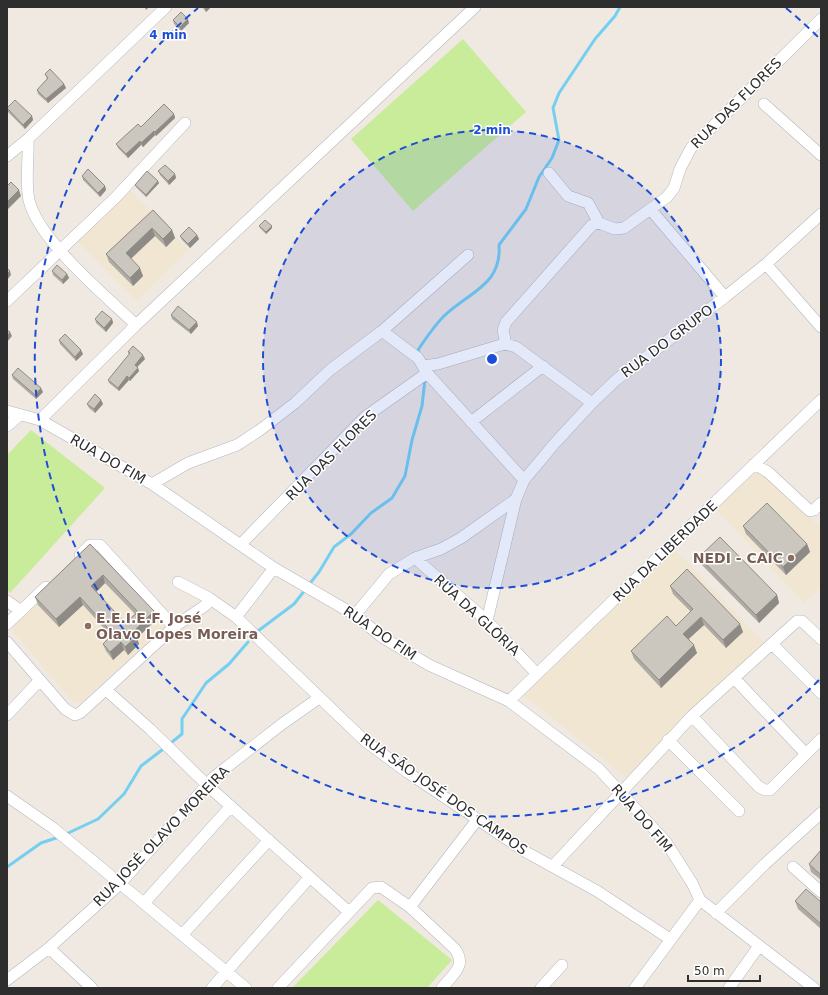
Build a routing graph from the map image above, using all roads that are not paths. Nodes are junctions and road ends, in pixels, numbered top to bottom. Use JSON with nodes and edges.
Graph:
{"nodes":[{"id":1,"x":166,"y":7,"type":"edge"},
{"id":2,"x":475,"y":7,"type":"edge"},
{"id":3,"x":821,"y":19,"type":"edge"},
{"id":4,"x":764,"y":104,"type":"dead end"},
{"id":5,"x":185,"y":123,"type":"dead end"},
{"id":6,"x":28,"y":139,"type":"junction"},
{"id":7,"x":821,"y":154,"type":"edge"},
{"id":8,"x":7,"y":156,"type":"edge"},
{"id":9,"x":549,"y":173,"type":"dead end"},
{"id":10,"x":650,"y":210,"type":"junction"},
{"id":11,"x":821,"y":214,"type":"edge"},
{"id":12,"x":599,"y":223,"type":"junction"},
{"id":13,"x":59,"y":251,"type":"junction"},
{"id":14,"x":468,"y":254,"type":"dead end"},
{"id":15,"x":766,"y":264,"type":"junction"},
{"id":16,"x":725,"y":297,"type":"junction"},
{"id":17,"x":7,"y":301,"type":"edge"},
{"id":18,"x":136,"y":325,"type":"junction"},
{"id":19,"x":821,"y":327,"type":"edge"},
{"id":20,"x":382,"y":331,"type":"junction"},
{"id":21,"x":506,"y":344,"type":"junction"},
{"id":22,"x":543,"y":366,"type":"junction"},
{"id":23,"x":427,"y":368,"type":"junction"},
{"id":24,"x":821,"y":400,"type":"edge"},
{"id":25,"x":592,"y":403,"type":"junction"},
{"id":26,"x":7,"y":412,"type":"edge"},
{"id":27,"x":19,"y":416,"type":"junction"},
{"id":28,"x":40,"y":420,"type":"junction"},
{"id":29,"x":471,"y":422,"type":"junction"},
{"id":30,"x":7,"y":426,"type":"edge"},
{"id":31,"x":754,"y":464,"type":"junction"},
{"id":32,"x":524,"y":480,"type":"junction"},
{"id":33,"x":152,"y":484,"type":"junction"},
{"id":34,"x":516,"y":499,"type":"junction"},
{"id":35,"x":821,"y":503,"type":"edge"},
{"id":36,"x":241,"y":544,"type":"junction"},
{"id":37,"x":415,"y":558,"type":"junction"},
{"id":38,"x":72,"y":562,"type":"edge"},
{"id":39,"x":274,"y":568,"type":"junction"},
{"id":40,"x":55,"y":578,"type":"edge"},
{"id":41,"x":178,"y":582,"type":"dead end"},
{"id":42,"x":209,"y":598,"type":"junction"},
{"id":43,"x":7,"y":601,"type":"edge"},
{"id":44,"x":21,"y":611,"type":"junction"},
{"id":45,"x":356,"y":615,"type":"junction"},
{"id":46,"x":236,"y":617,"type":"junction"},
{"id":47,"x":486,"y":621,"type":"junction"},
{"id":48,"x":7,"y":624,"type":"edge"},
{"id":49,"x":174,"y":627,"type":"junction"},
{"id":50,"x":821,"y":639,"type":"edge"},
{"id":51,"x":7,"y":642,"type":"edge"},
{"id":52,"x":772,"y":644,"type":"junction"},
{"id":53,"x":537,"y":674,"type":"junction"},
{"id":54,"x":734,"y":678,"type":"junction"},
{"id":55,"x":40,"y":680,"type":"junction"},
{"id":56,"x":106,"y":690,"type":"junction"},
{"id":57,"x":821,"y":693,"type":"edge"},
{"id":58,"x":319,"y":698,"type":"junction"},
{"id":59,"x":509,"y":701,"type":"junction"},
{"id":60,"x":7,"y":715,"type":"edge"},
{"id":61,"x":692,"y":716,"type":"junction"},
{"id":62,"x":821,"y":739,"type":"edge"},
{"id":63,"x":668,"y":740,"type":"junction"},
{"id":64,"x":806,"y":754,"type":"junction"},
{"id":65,"x":207,"y":785,"type":"junction"},
{"id":66,"x":620,"y":793,"type":"junction"},
{"id":67,"x":7,"y":796,"type":"edge"},
{"id":68,"x":231,"y":806,"type":"junction"},
{"id":69,"x":738,"y":811,"type":"dead end"},
{"id":70,"x":821,"y":813,"type":"edge"},
{"id":71,"x":477,"y":820,"type":"junction"},
{"id":72,"x":269,"y":840,"type":"junction"},
{"id":73,"x":553,"y":866,"type":"junction"},
{"id":74,"x":793,"y":867,"type":"dead end"},
{"id":75,"x":310,"y":877,"type":"junction"},
{"id":76,"x":120,"y":884,"type":"junction"},
{"id":77,"x":821,"y":892,"type":"edge"},
{"id":78,"x":700,"y":900,"type":"junction"},
{"id":79,"x":144,"y":903,"type":"junction"},
{"id":80,"x":410,"y":907,"type":"junction"},
{"id":81,"x":349,"y":912,"type":"junction"},
{"id":82,"x":716,"y":913,"type":"junction"},
{"id":83,"x":182,"y":935,"type":"junction"},
{"id":84,"x":670,"y":939,"type":"junction"},
{"id":85,"x":759,"y":946,"type":"junction"},
{"id":86,"x":49,"y":948,"type":"junction"},
{"id":87,"x":562,"y":965,"type":"dead end"},
{"id":88,"x":226,"y":971,"type":"junction"},
{"id":89,"x":7,"y":980,"type":"edge"},
{"id":90,"x":92,"y":988,"type":"edge"},
{"id":91,"x":212,"y":988,"type":"edge"},
{"id":92,"x":246,"y":988,"type":"edge"},
{"id":93,"x":278,"y":988,"type":"edge"},
{"id":94,"x":442,"y":988,"type":"edge"},
{"id":95,"x":541,"y":988,"type":"edge"},
{"id":96,"x":635,"y":988,"type":"edge"},
{"id":97,"x":728,"y":988,"type":"edge"},
{"id":98,"x":814,"y":988,"type":"edge"}],
"edges":[{"from":1,"to":6,"type":"street"},
{"from":2,"to":18,"type":"street"},
{"from":3,"to":10,"type":"street","name":"RUA DAS FLORES"},
{"from":4,"to":7,"type":"street"},
{"from":5,"to":13,"type":"street"},
{"from":6,"to":8,"type":"street"},
{"from":6,"to":13,"type":"street"},
{"from":9,"to":12,"type":"street"},
{"from":10,"to":12,"type":"street","name":"RUA DAS FLORES"},
{"from":10,"to":16,"type":"street"},
{"from":11,"to":15,"type":"street","name":"RUA DO GRUPO"},
{"from":12,"to":21,"type":"street"},
{"from":13,"to":17,"type":"street"},
{"from":13,"to":18,"type":"street"},
{"from":14,"to":20,"type":"street"},
{"from":15,"to":16,"type":"street","name":"RUA DO GRUPO"},
{"from":15,"to":19,"type":"street"},
{"from":16,"to":25,"type":"street","name":"RUA DO GRUPO"},
{"from":18,"to":28,"type":"street"},
{"from":20,"to":23,"type":"street"},
{"from":20,"to":33,"type":"street"},
{"from":21,"to":22,"type":"street"},
{"from":21,"to":23,"type":"street","name":"RUA DAS FLORES"},
{"from":22,"to":25,"type":"street"},
{"from":22,"to":29,"type":"street"},
{"from":23,"to":29,"type":"street"},
{"from":23,"to":36,"type":"street","name":"RUA DAS FLORES"},
{"from":24,"to":31,"type":"street","name":"RUA DA LIBERDADE"},
{"from":25,"to":32,"type":"street","name":"RUA DO GRUPO"},
{"from":26,"to":27,"type":"street","name":"RUA DO FIM"},
{"from":27,"to":28,"type":"street","name":"RUA DO FIM"},
{"from":27,"to":30,"type":"street"},
{"from":28,"to":33,"type":"street","name":"RUA DO FIM"},
{"from":29,"to":32,"type":"street"},
{"from":31,"to":35,"type":"street"},
{"from":31,"to":53,"type":"street","name":"RUA DA LIBERDADE"},
{"from":32,"to":34,"type":"street","name":"RUA DO GRUPO"},
{"from":33,"to":36,"type":"street","name":"RUA DO FIM"},
{"from":34,"to":37,"type":"street"},
{"from":34,"to":47,"type":"street","name":"RUA DO GRUPO"},
{"from":36,"to":39,"type":"street","name":"RUA DO FIM"},
{"from":37,"to":45,"type":"street"},
{"from":37,"to":47,"type":"street","name":"RUA DA GLÓRIA"},
{"from":38,"to":49,"type":"street"},
{"from":39,"to":45,"type":"street","name":"RUA DO FIM"},
{"from":39,"to":46,"type":"street"},
{"from":40,"to":44,"type":"street"},
{"from":41,"to":42,"type":"street","name":"RUA SÃO JOSÉ DOS CAMPOS"},
{"from":42,"to":46,"type":"street","name":"RUA SÃO JOSÉ DOS CAMPOS"},
{"from":42,"to":49,"type":"street"},
{"from":43,"to":44,"type":"street"},
{"from":44,"to":48,"type":"street"},
{"from":45,"to":59,"type":"street","name":"RUA DO FIM"},
{"from":46,"to":58,"type":"street","name":"RUA SÃO JOSÉ DOS CAMPOS"},
{"from":47,"to":53,"type":"street","name":"RUA DA GLÓRIA"},
{"from":49,"to":56,"type":"street"},
{"from":50,"to":52,"type":"street"},
{"from":51,"to":55,"type":"street"},
{"from":52,"to":54,"type":"street"},
{"from":52,"to":57,"type":"street"},
{"from":53,"to":59,"type":"street","name":"RUA DA LIBERDADE"},
{"from":54,"to":61,"type":"street"},
{"from":54,"to":64,"type":"street"},
{"from":55,"to":56,"type":"street"},
{"from":55,"to":60,"type":"street"},
{"from":56,"to":65,"type":"street"},
{"from":58,"to":65,"type":"street","name":"RUA JOSÉ OLAVO MOREIRA"},
{"from":58,"to":71,"type":"street","name":"RUA SÃO JOSÉ DOS CAMPOS"},
{"from":59,"to":66,"type":"street","name":"RUA DO FIM"},
{"from":61,"to":63,"type":"street"},
{"from":61,"to":64,"type":"street"},
{"from":62,"to":64,"type":"street"},
{"from":63,"to":66,"type":"street"},
{"from":63,"to":69,"type":"street"},
{"from":65,"to":68,"type":"street"},
{"from":65,"to":76,"type":"street","name":"RUA JOSÉ OLAVO MOREIRA"},
{"from":66,"to":73,"type":"street"},
{"from":66,"to":78,"type":"street","name":"RUA DO FIM"},
{"from":67,"to":76,"type":"street"},
{"from":68,"to":72,"type":"street"},
{"from":68,"to":79,"type":"street"},
{"from":70,"to":82,"type":"street"},
{"from":71,"to":73,"type":"street","name":"RUA SÃO JOSÉ DOS CAMPOS"},
{"from":71,"to":80,"type":"street"},
{"from":72,"to":75,"type":"street"},
{"from":72,"to":83,"type":"street"},
{"from":73,"to":84,"type":"street","name":"RUA SÃO JOSÉ DOS CAMPOS"},
{"from":74,"to":77,"type":"street"},
{"from":75,"to":81,"type":"street"},
{"from":75,"to":88,"type":"street"},
{"from":76,"to":79,"type":"street"},
{"from":76,"to":86,"type":"street","name":"RUA JOSÉ OLAVO MOREIRA"},
{"from":78,"to":82,"type":"street"},
{"from":78,"to":84,"type":"street"},
{"from":79,"to":83,"type":"street"},
{"from":80,"to":81,"type":"street"},
{"from":80,"to":94,"type":"street"},
{"from":81,"to":93,"type":"street"},
{"from":82,"to":85,"type":"street"},
{"from":83,"to":88,"type":"street"},
{"from":84,"to":96,"type":"street"},
{"from":85,"to":97,"type":"street"},
{"from":85,"to":98,"type":"street"},
{"from":86,"to":89,"type":"street","name":"RUA JOSÉ OLAVO MOREIRA"},
{"from":86,"to":90,"type":"street"},
{"from":87,"to":95,"type":"street"},
{"from":88,"to":91,"type":"street"},
{"from":88,"to":92,"type":"street"}]}
